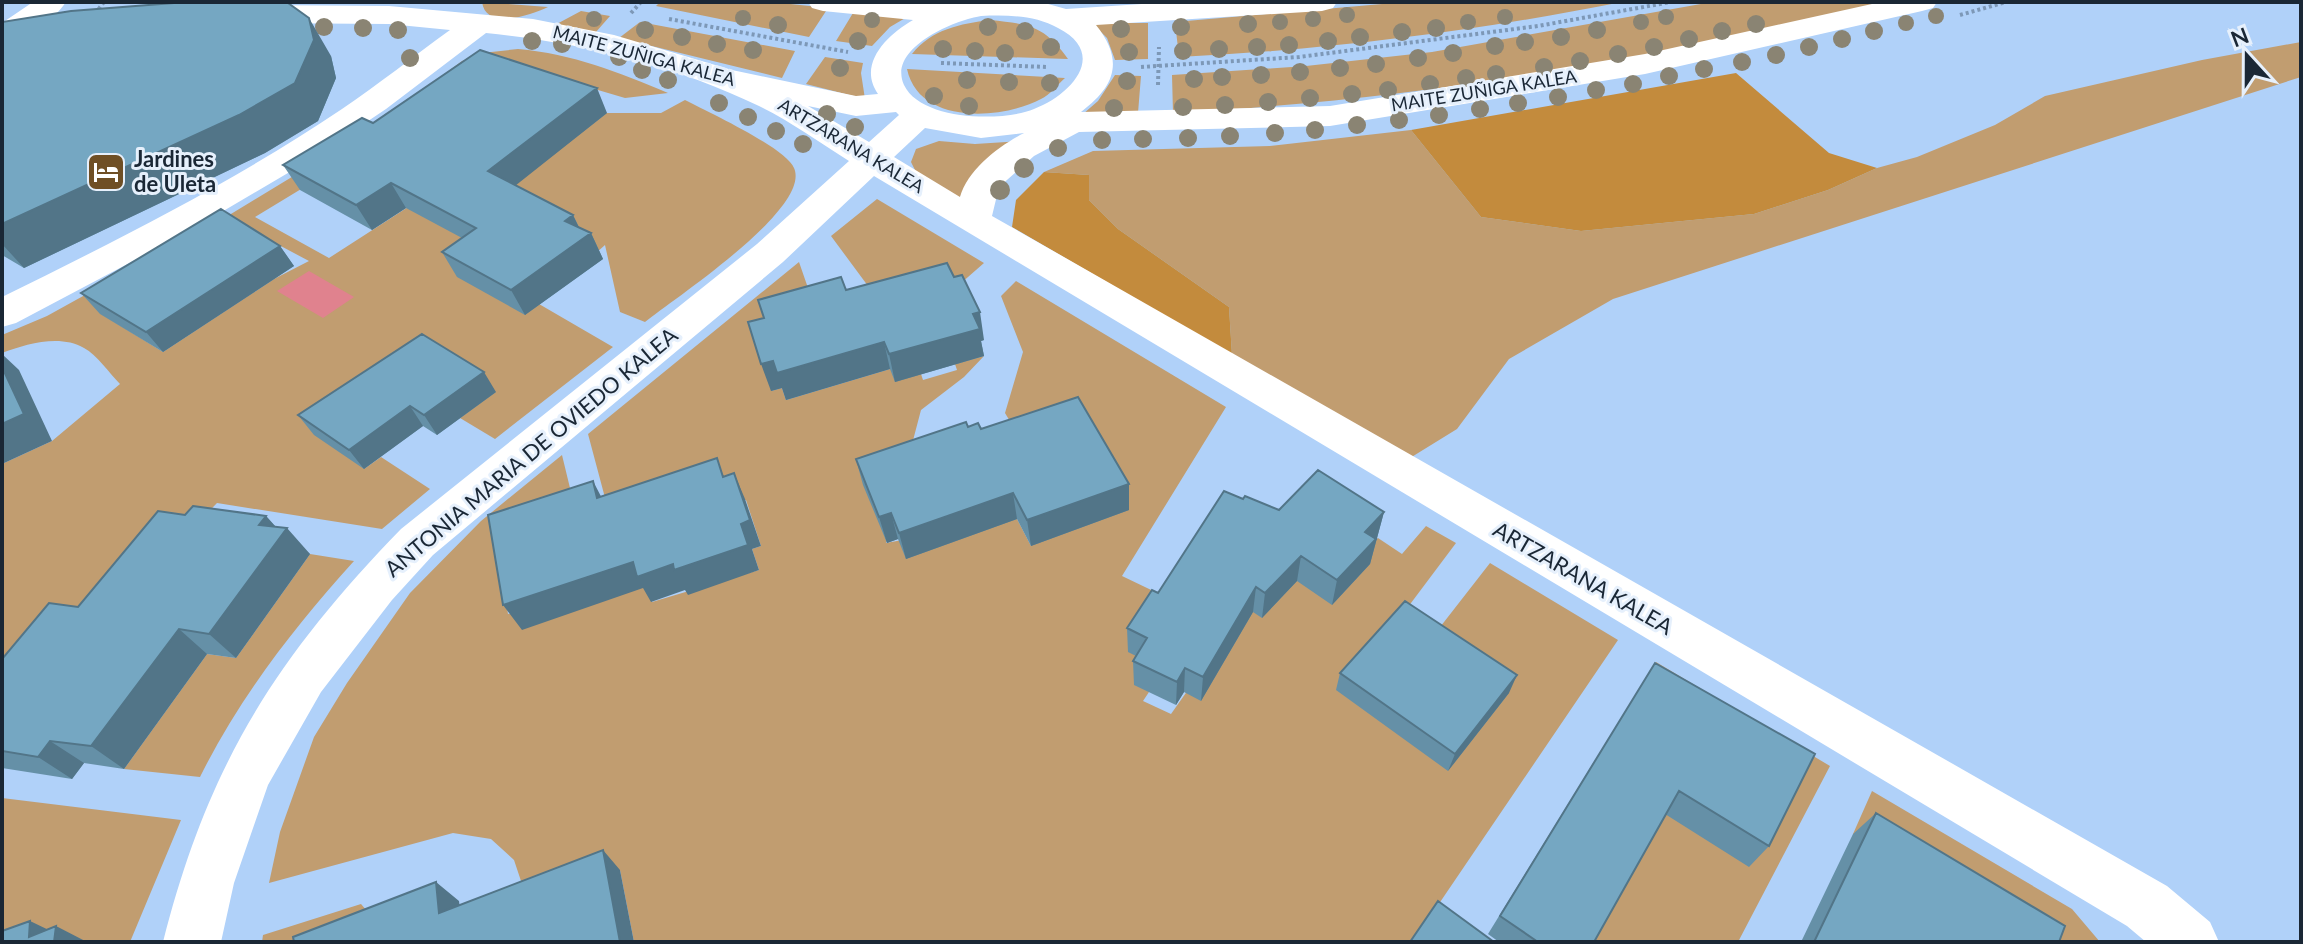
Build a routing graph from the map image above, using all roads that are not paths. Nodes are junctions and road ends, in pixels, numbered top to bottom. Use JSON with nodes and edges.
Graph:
{"nodes":[{"id":1,"x":51,"y":2,"type":"edge"},
{"id":2,"x":823,"y":2,"type":"edge"},
{"id":3,"x":1322,"y":2,"type":"edge"},
{"id":4,"x":1922,"y":2,"type":"edge"},
{"id":5,"x":1012,"y":4,"type":"edge"},
{"id":6,"x":571,"y":6,"type":"dead end"},
{"id":7,"x":955,"y":12,"type":"junction"},
{"id":8,"x":467,"y":14,"type":"edge"},
{"id":9,"x":206,"y":15,"type":"edge"},
{"id":10,"x":1063,"y":18,"type":"junction"},
{"id":11,"x":85,"y":28,"type":"edge"},
{"id":12,"x":533,"y":28,"type":"junction"},
{"id":13,"x":2,"y":38,"type":"edge"},
{"id":14,"x":726,"y":79,"type":"junction"},
{"id":15,"x":911,"y":108,"type":"junction"},
{"id":16,"x":1040,"y":119,"type":"junction"},
{"id":17,"x":1075,"y":122,"type":"junction"},
{"id":18,"x":870,"y":158,"type":"junction"},
{"id":19,"x":973,"y":218,"type":"junction"},
{"id":20,"x":2,"y":313,"type":"edge"},
{"id":21,"x":192,"y":942,"type":"edge"},
{"id":22,"x":2190,"y":942,"type":"edge"}],
"edges":[{"from":1,"to":13,"type":"street"},
{"from":2,"to":7,"type":"street"},
{"from":3,"to":10,"type":"street"},
{"from":4,"to":17,"type":"street","name":"MAITE ZUÑIGA KALEA"},
{"from":5,"to":7,"type":"street"},
{"from":5,"to":10,"type":"street"},
{"from":6,"to":12,"type":"street"},
{"from":7,"to":15,"type":"street"},
{"from":8,"to":9,"type":"street","name":"MAITE ZUÑIGA KALEA"},
{"from":8,"to":12,"type":"street","name":"MAITE ZUÑIGA KALEA"},
{"from":8,"to":20,"type":"street"},
{"from":10,"to":16,"type":"street"},
{"from":11,"to":13,"type":"street"},
{"from":12,"to":14,"type":"street","name":"MAITE ZUÑIGA KALEA"},
{"from":14,"to":15,"type":"street","name":"MAITE ZUÑIGA KALEA"},
{"from":14,"to":18,"type":"street","name":"ARTZARANA KALEA"},
{"from":15,"to":16,"type":"street"},
{"from":15,"to":18,"type":"street","name":"ANTONIA MARIA DE OVIEDO KALEA"},
{"from":16,"to":17,"type":"street","name":"MAITE ZUÑIGA KALEA"},
{"from":17,"to":19,"type":"street"},
{"from":18,"to":19,"type":"street","name":"ARTZARANA KALEA"},
{"from":18,"to":21,"type":"street","name":"ANTONIA MARIA DE OVIEDO KALEA"},
{"from":19,"to":22,"type":"street","name":"ARTZARANA KALEA"}]}
